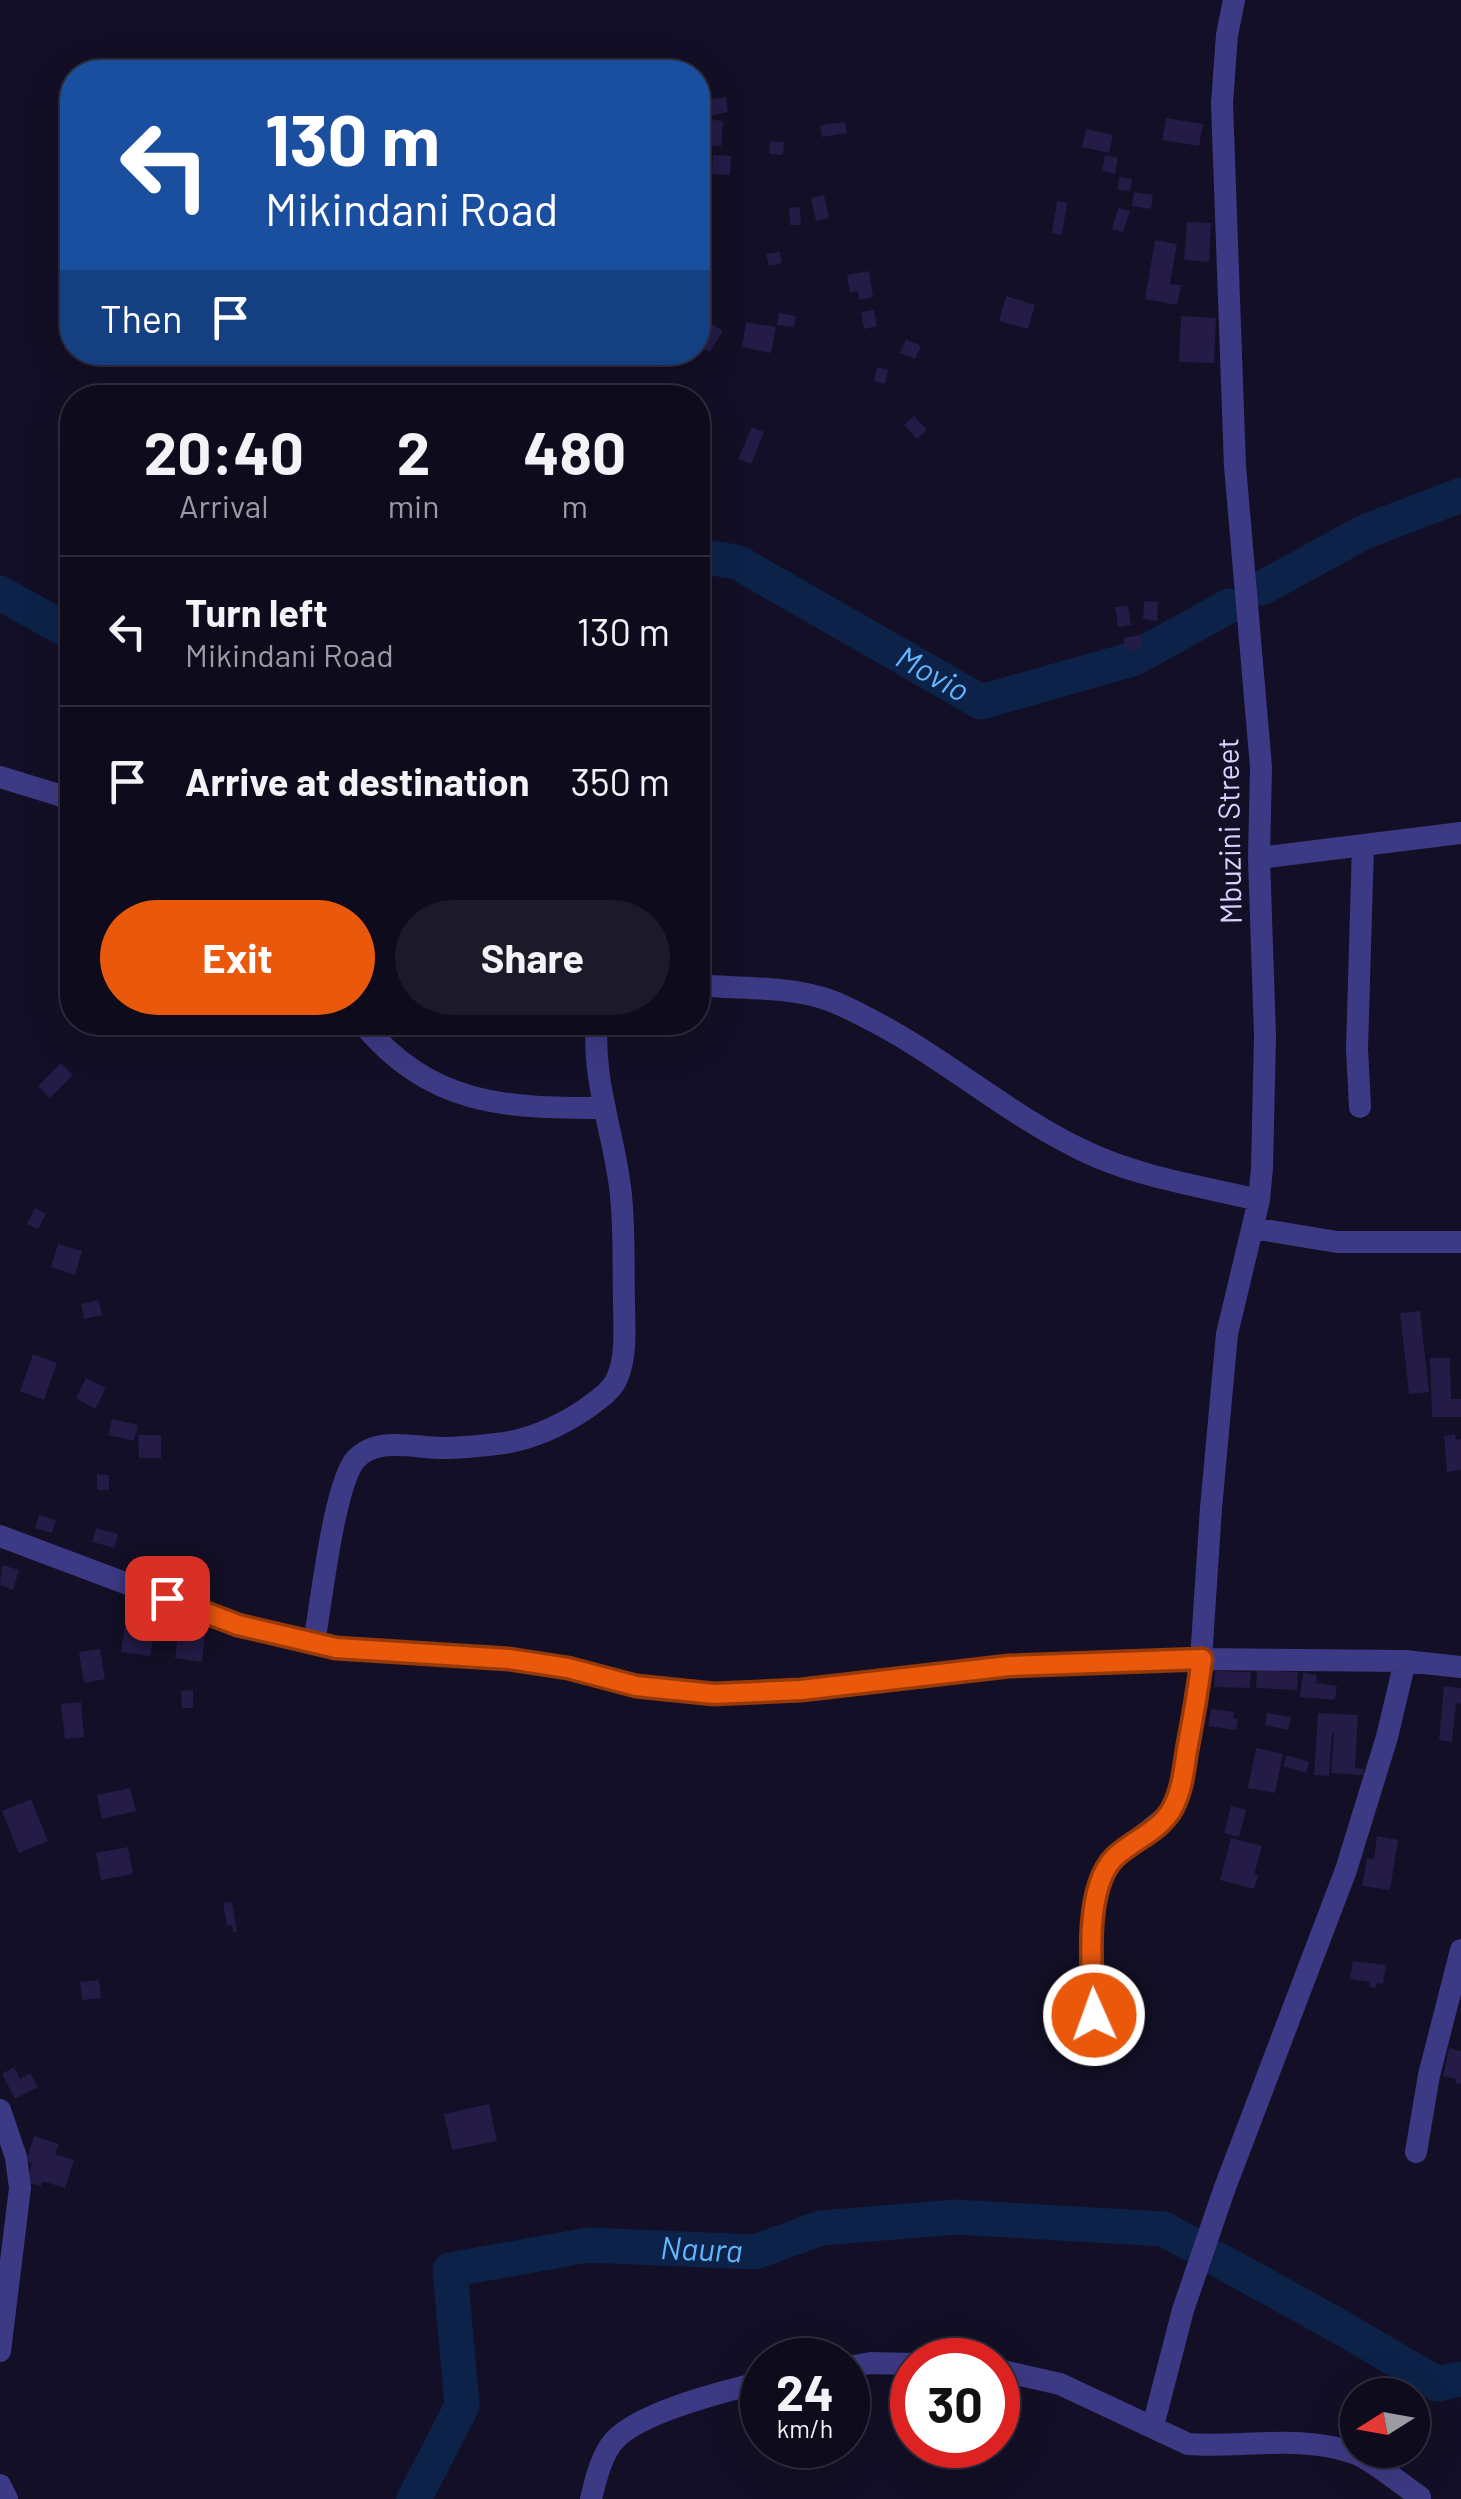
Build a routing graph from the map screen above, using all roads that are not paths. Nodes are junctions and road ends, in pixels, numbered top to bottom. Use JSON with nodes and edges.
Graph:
{"nodes":[{"id":1,"x":1234,"y":0,"type":"edge"},
{"id":2,"x":0,"y":777,"type":"edge"},
{"id":3,"x":60,"y":796,"type":"edge"},
{"id":4,"x":1461,"y":833,"type":"edge"},
{"id":5,"x":1363,"y":845,"type":"junction"},
{"id":6,"x":1259,"y":858,"type":"junction"},
{"id":7,"x":710,"y":986,"type":"edge"},
{"id":8,"x":372,"y":1035,"type":"edge"},
{"id":9,"x":596,"y":1035,"type":"edge"},
{"id":10,"x":1360,"y":1107,"type":"dead end"},
{"id":11,"x":604,"y":1108,"type":"junction"},
{"id":12,"x":1258,"y":1200,"type":"junction"},
{"id":13,"x":1253,"y":1228,"type":"junction"},
{"id":14,"x":1461,"y":1242,"type":"edge"},
{"id":15,"x":0,"y":1536,"type":"edge"},
{"id":16,"x":314,"y":1643,"type":"junction"},
{"id":17,"x":1202,"y":1659,"type":"junction"},
{"id":18,"x":1405,"y":1661,"type":"junction"},
{"id":19,"x":1461,"y":1666,"type":"edge"},
{"id":20,"x":1461,"y":1950,"type":"edge"},
{"id":21,"x":1094,"y":2015,"type":"dead end"},
{"id":22,"x":0,"y":2110,"type":"edge"},
{"id":23,"x":1416,"y":2152,"type":"dead end"},
{"id":24,"x":0,"y":2351,"type":"edge"},
{"id":25,"x":1020,"y":2375,"type":"edge"},
{"id":26,"x":740,"y":2387,"type":"edge"},
{"id":27,"x":1152,"y":2426,"type":"junction"},
{"id":28,"x":0,"y":2485,"type":"edge"},
{"id":29,"x":1420,"y":2498,"type":"edge"},
{"id":30,"x":7,"y":2499,"type":"edge"},
{"id":31,"x":591,"y":2499,"type":"edge"}],
"edges":[{"from":1,"to":6,"type":"street","name":"Mbuzini Street"},
{"from":2,"to":3,"type":"street"},
{"from":4,"to":5,"type":"street"},
{"from":5,"to":6,"type":"street"},
{"from":5,"to":10,"type":"street"},
{"from":6,"to":12,"type":"street","name":"Mbuzini Street"},
{"from":7,"to":12,"type":"street"},
{"from":8,"to":11,"type":"street"},
{"from":9,"to":11,"type":"street"},
{"from":11,"to":16,"type":"street"},
{"from":12,"to":13,"type":"street","name":"Mbuzini Street"},
{"from":13,"to":14,"type":"street"},
{"from":13,"to":17,"type":"street","name":"Mbuzini Street"},
{"from":15,"to":16,"type":"street"},
{"from":16,"to":17,"type":"street"},
{"from":17,"to":18,"type":"street"},
{"from":17,"to":21,"type":"street","name":"Mbuzini Street"},
{"from":18,"to":19,"type":"street"},
{"from":18,"to":27,"type":"street"},
{"from":20,"to":23,"type":"street"},
{"from":22,"to":24,"type":"street"},
{"from":25,"to":27,"type":"street"},
{"from":26,"to":31,"type":"street"},
{"from":27,"to":29,"type":"street"},
{"from":28,"to":30,"type":"street"}]}
